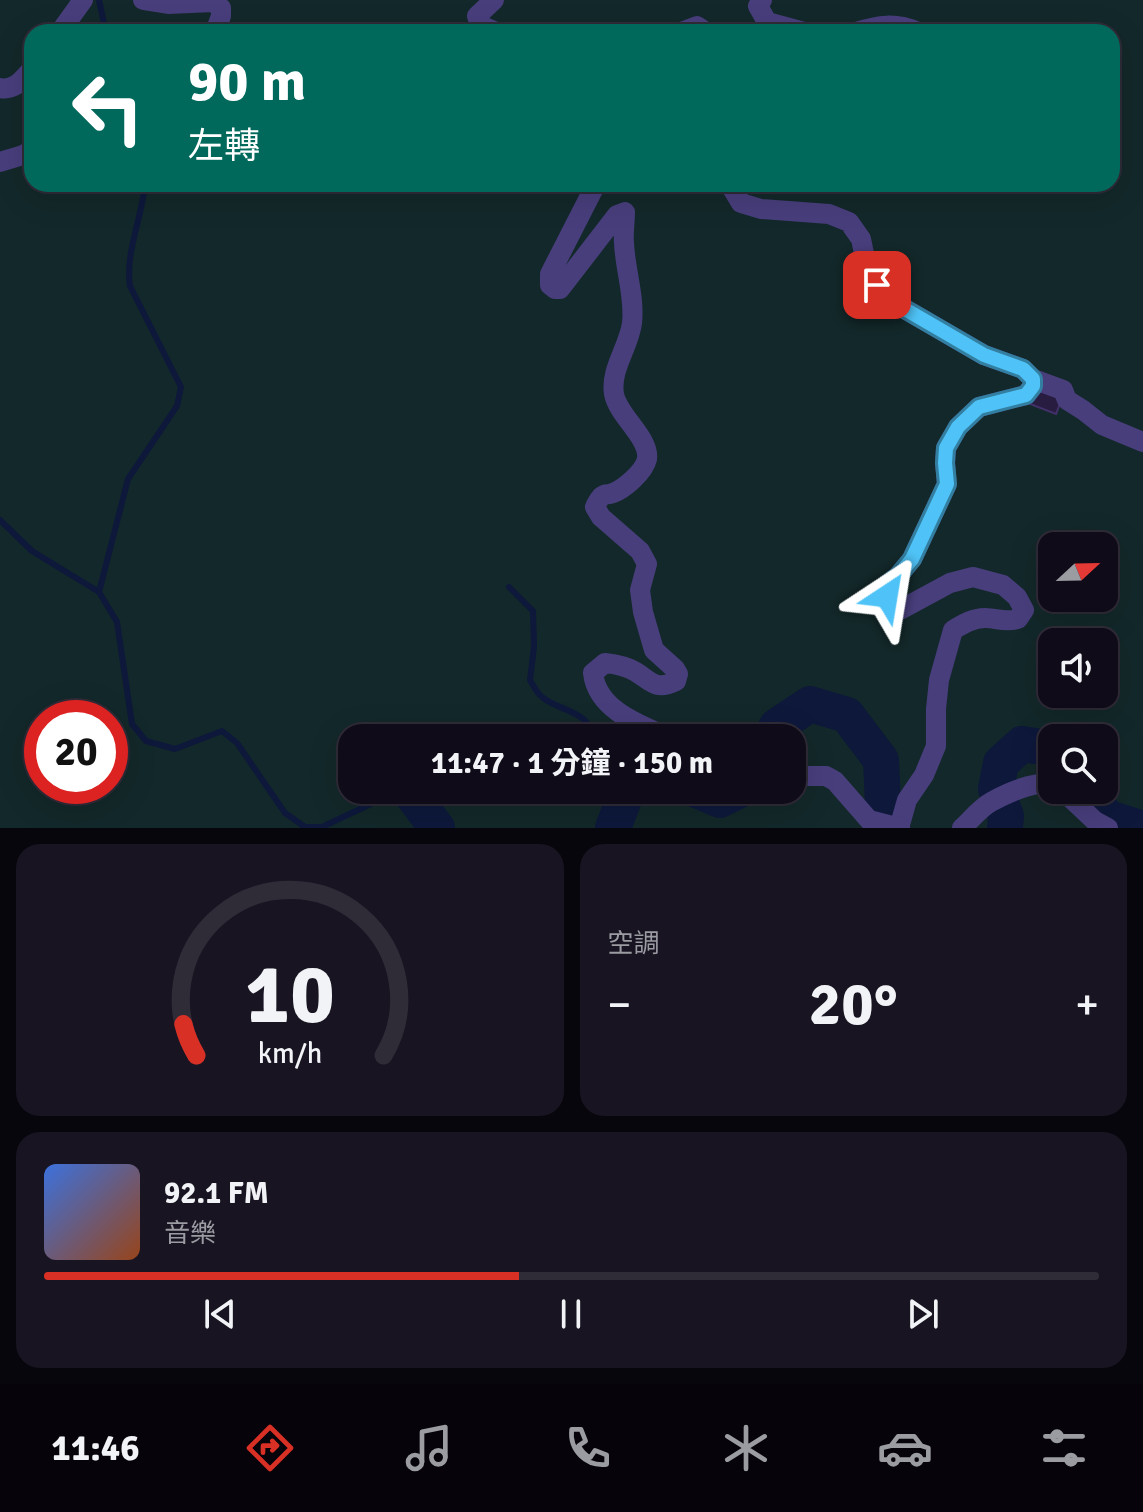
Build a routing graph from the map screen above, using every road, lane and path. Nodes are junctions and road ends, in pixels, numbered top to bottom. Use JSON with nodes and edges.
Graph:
{"nodes":[{"id":1,"x":83,"y":0,"type":"edge"},
{"id":2,"x":143,"y":0,"type":"edge"},
{"id":3,"x":494,"y":0,"type":"edge"},
{"id":4,"x":762,"y":0,"type":"edge"},
{"id":5,"x":66,"y":24,"type":"edge"},
{"id":6,"x":218,"y":24,"type":"edge"},
{"id":7,"x":480,"y":24,"type":"edge"},
{"id":8,"x":774,"y":24,"type":"edge"},
{"id":9,"x":24,"y":78,"type":"edge"},
{"id":10,"x":0,"y":88,"type":"edge"},
{"id":11,"x":24,"y":154,"type":"edge"},
{"id":12,"x":0,"y":162,"type":"edge"},
{"id":13,"x":592,"y":192,"type":"edge"},
{"id":14,"x":734,"y":192,"type":"edge"},
{"id":15,"x":1033,"y":379,"type":"junction"},
{"id":16,"x":1143,"y":442,"type":"edge"},
{"id":17,"x":637,"y":724,"type":"edge"},
{"id":18,"x":806,"y":776,"type":"edge"},
{"id":19,"x":1038,"y":784,"type":"edge"},
{"id":20,"x":1077,"y":804,"type":"edge"},
{"id":21,"x":900,"y":828,"type":"edge"},
{"id":22,"x":962,"y":828,"type":"edge"},
{"id":23,"x":1108,"y":828,"type":"edge"}],
"edges":[{"from":1,"to":5,"type":"lane"},
{"from":2,"to":6,"type":"lane"},
{"from":3,"to":7,"type":"lane"},
{"from":4,"to":8,"type":"lane"},
{"from":9,"to":10,"type":"lane"},
{"from":11,"to":12,"type":"lane"},
{"from":13,"to":17,"type":"lane"},
{"from":14,"to":15,"type":"lane"},
{"from":15,"to":16,"type":"lane"},
{"from":15,"to":21,"type":"lane"},
{"from":18,"to":21,"type":"lane"},
{"from":19,"to":22,"type":"lane"},
{"from":20,"to":23,"type":"lane"}]}
